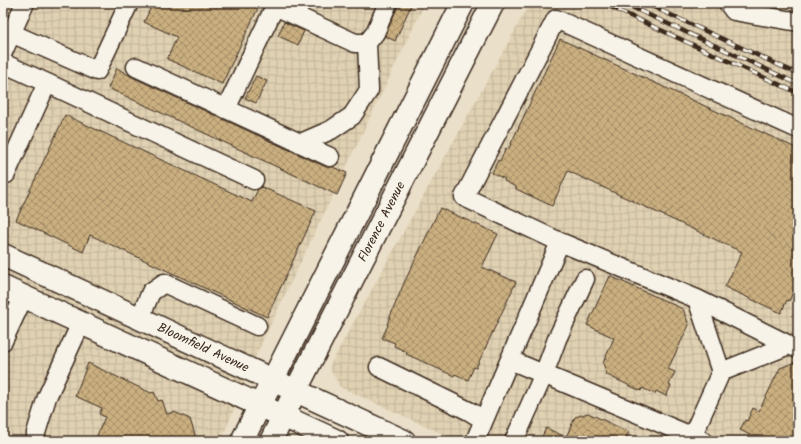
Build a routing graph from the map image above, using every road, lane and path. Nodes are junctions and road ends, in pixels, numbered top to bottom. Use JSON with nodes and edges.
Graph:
{"nodes":[{"id":1,"x":25,"y":3,"type":"edge"},
{"id":2,"x":129,"y":3,"type":"edge"},
{"id":3,"x":388,"y":3,"type":"edge"},
{"id":4,"x":463,"y":3,"type":"edge"},
{"id":5,"x":494,"y":3,"type":"edge"},
{"id":6,"x":728,"y":3,"type":"edge"},
{"id":7,"x":274,"y":4,"type":"edge"},
{"id":8,"x":798,"y":22,"type":"edge"},
{"id":9,"x":11,"y":33,"type":"junction"},
{"id":10,"x":367,"y":43,"type":"junction"},
{"id":11,"x":3,"y":52,"type":"edge"},
{"id":12,"x":3,"y":63,"type":"edge"},
{"id":13,"x":136,"y":67,"type":"dead end"},
{"id":14,"x":47,"y":83,"type":"junction"},
{"id":15,"x":226,"y":109,"type":"junction"},
{"id":16,"x":798,"y":129,"type":"edge"},
{"id":17,"x":301,"y":143,"type":"junction"},
{"id":18,"x":330,"y":157,"type":"dead end"},
{"id":19,"x":3,"y":174,"type":"edge"},
{"id":20,"x":254,"y":180,"type":"dead end"},
{"id":21,"x":560,"y":242,"type":"junction"},
{"id":22,"x":3,"y":255,"type":"edge"},
{"id":23,"x":585,"y":279,"type":"dead end"},
{"id":24,"x":3,"y":287,"type":"edge"},
{"id":25,"x":24,"y":296,"type":"junction"},
{"id":26,"x":697,"y":299,"type":"junction"},
{"id":27,"x":140,"y":318,"type":"junction"},
{"id":28,"x":81,"y":323,"type":"junction"},
{"id":29,"x":257,"y":326,"type":"dead end"},
{"id":30,"x":3,"y":341,"type":"edge"},
{"id":31,"x":795,"y":344,"type":"edge"},
{"id":32,"x":510,"y":360,"type":"junction"},
{"id":33,"x":379,"y":367,"type":"dead end"},
{"id":34,"x":721,"y":372,"type":"junction"},
{"id":35,"x":544,"y":374,"type":"junction"},
{"id":36,"x":272,"y":380,"type":"junction"},
{"id":37,"x":296,"y":390,"type":"junction"},
{"id":38,"x":259,"y":406,"type":"junction"},
{"id":39,"x":283,"y":417,"type":"junction"},
{"id":40,"x":484,"y":420,"type":"junction"},
{"id":41,"x":695,"y":439,"type":"edge"},
{"id":42,"x":36,"y":441,"type":"edge"},
{"id":43,"x":242,"y":441,"type":"edge"},
{"id":44,"x":271,"y":441,"type":"edge"},
{"id":45,"x":336,"y":441,"type":"edge"},
{"id":46,"x":404,"y":441,"type":"edge"},
{"id":47,"x":475,"y":441,"type":"edge"},
{"id":48,"x":514,"y":441,"type":"edge"}],
"edges":[{"from":1,"to":9,"type":"street"},
{"from":2,"to":9,"type":"street"},
{"from":3,"to":10,"type":"street"},
{"from":4,"to":36,"type":"main road","name":"Florence Avenue"},
{"from":5,"to":37,"type":"main road","name":"Florence Avenue"},
{"from":6,"to":8,"type":"street"},
{"from":7,"to":10,"type":"street"},
{"from":7,"to":15,"type":"street"},
{"from":9,"to":11,"type":"street"},
{"from":10,"to":17,"type":"street"},
{"from":12,"to":14,"type":"street"},
{"from":13,"to":15,"type":"street"},
{"from":14,"to":19,"type":"street"},
{"from":14,"to":20,"type":"street"},
{"from":15,"to":17,"type":"street"},
{"from":16,"to":21,"type":"street"},
{"from":17,"to":18,"type":"street"},
{"from":21,"to":26,"type":"street"},
{"from":21,"to":32,"type":"street"},
{"from":22,"to":27,"type":"main road","name":"Bloomfield Avenue"},
{"from":23,"to":35,"type":"street"},
{"from":24,"to":25,"type":"main road"},
{"from":25,"to":28,"type":"main road"},
{"from":25,"to":30,"type":"street"},
{"from":26,"to":31,"type":"street"},
{"from":26,"to":34,"type":"street"},
{"from":27,"to":29,"type":"street"},
{"from":27,"to":36,"type":"main road","name":"Bloomfield Avenue"},
{"from":28,"to":38,"type":"main road"},
{"from":28,"to":42,"type":"street"},
{"from":31,"to":34,"type":"street"},
{"from":32,"to":35,"type":"street"},
{"from":32,"to":40,"type":"street"},
{"from":33,"to":40,"type":"street"},
{"from":34,"to":41,"type":"street"},
{"from":35,"to":41,"type":"street"},
{"from":35,"to":48,"type":"street"},
{"from":36,"to":37,"type":"main road","name":"Bloomfield Avenue"},
{"from":36,"to":38,"type":"main road","name":"Florence Avenue"},
{"from":37,"to":39,"type":"main road","name":"Florence Avenue"},
{"from":37,"to":46,"type":"main road","name":"Bloomfield Avenue"},
{"from":38,"to":39,"type":"main road"},
{"from":38,"to":43,"type":"main road","name":"Florence Avenue"},
{"from":39,"to":44,"type":"main road","name":"Florence Avenue"},
{"from":39,"to":45,"type":"main road"},
{"from":40,"to":47,"type":"street"}]}
